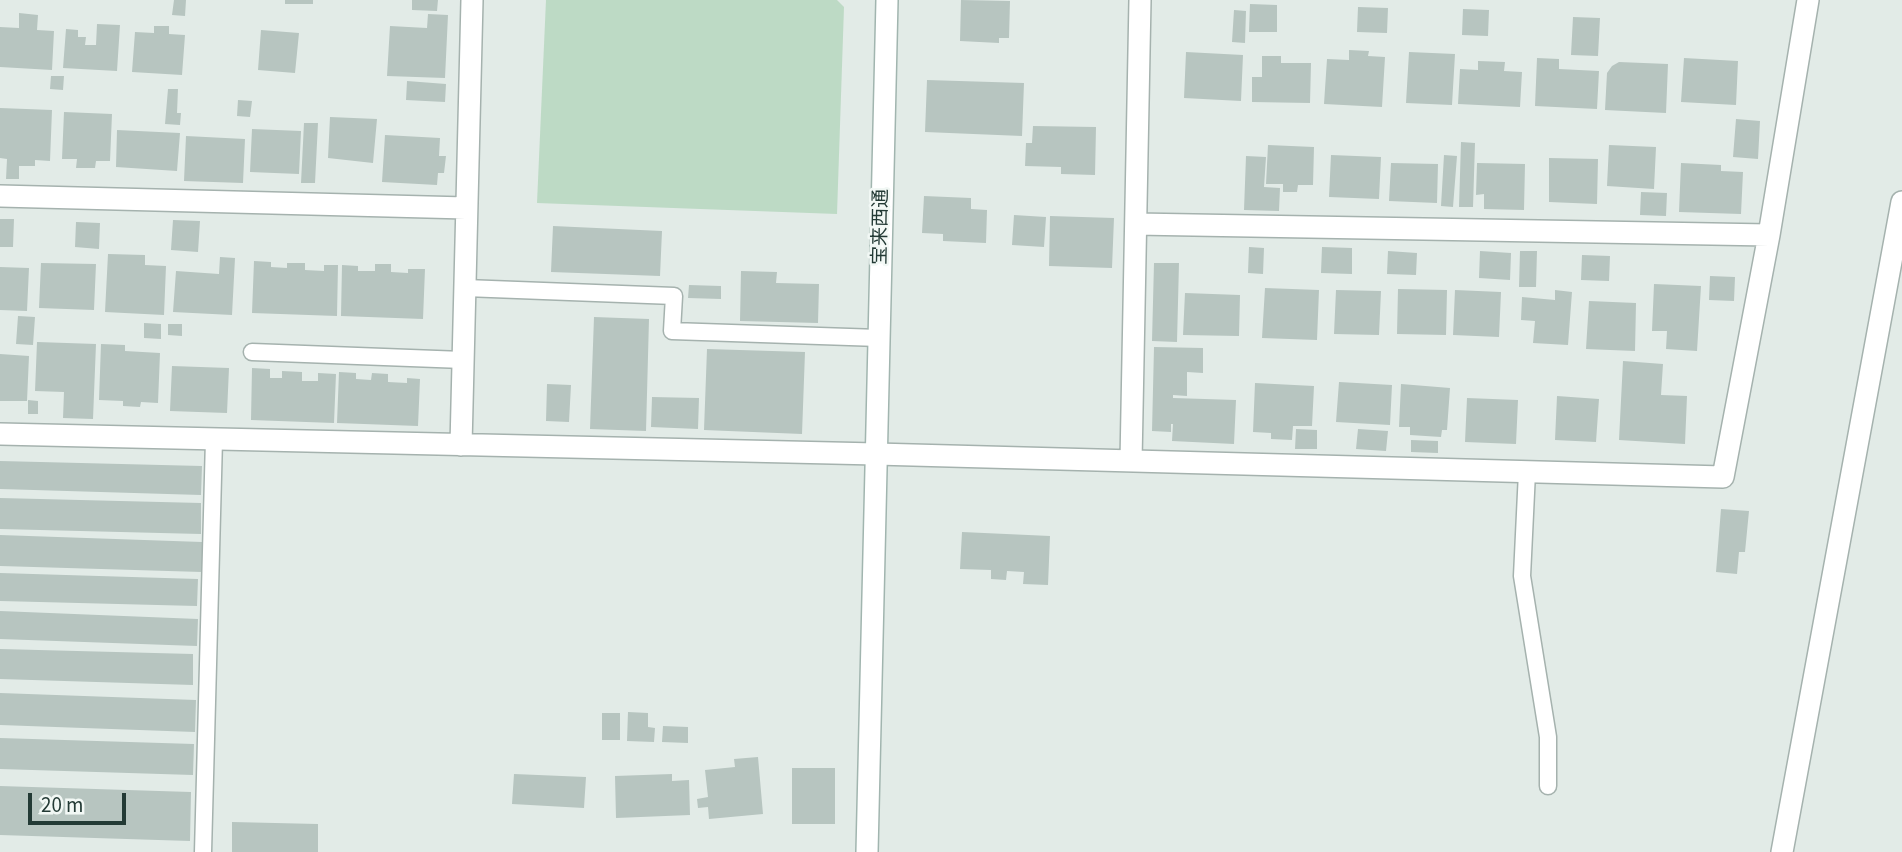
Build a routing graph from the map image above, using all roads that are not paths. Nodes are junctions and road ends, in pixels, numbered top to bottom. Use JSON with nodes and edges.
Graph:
{"nodes":[{"id":1,"x":472,"y":0,"type":"edge"},
{"id":2,"x":887,"y":0,"type":"edge"},
{"id":3,"x":1140,"y":0,"type":"edge"},
{"id":4,"x":1808,"y":0,"type":"edge"},
{"id":5,"x":0,"y":196,"type":"edge"},
{"id":6,"x":1902,"y":202,"type":"edge"},
{"id":7,"x":467,"y":208,"type":"junction"},
{"id":8,"x":1136,"y":224,"type":"junction"},
{"id":9,"x":1769,"y":235,"type":"junction"},
{"id":10,"x":465,"y":288,"type":"junction"},
{"id":11,"x":879,"y":338,"type":"junction"},
{"id":12,"x":252,"y":352,"type":"dead end"},
{"id":13,"x":463,"y":360,"type":"junction"},
{"id":14,"x":0,"y":433,"type":"edge"},
{"id":15,"x":214,"y":439,"type":"junction"},
{"id":16,"x":461,"y":445,"type":"junction"},
{"id":17,"x":876,"y":454,"type":"junction"},
{"id":18,"x":1131,"y":461,"type":"junction"},
{"id":19,"x":1527,"y":472,"type":"junction"},
{"id":20,"x":1548,"y":786,"type":"dead end"},
{"id":21,"x":203,"y":852,"type":"edge"},
{"id":22,"x":867,"y":852,"type":"edge"},
{"id":23,"x":1782,"y":852,"type":"edge"}],
"edges":[{"from":1,"to":7,"type":"street"},
{"from":2,"to":11,"type":"street","name":"宝来西通"},
{"from":3,"to":8,"type":"street"},
{"from":4,"to":9,"type":"street"},
{"from":5,"to":7,"type":"street"},
{"from":6,"to":23,"type":"street"},
{"from":7,"to":10,"type":"street"},
{"from":8,"to":9,"type":"street"},
{"from":8,"to":18,"type":"street"},
{"from":9,"to":19,"type":"street"},
{"from":10,"to":11,"type":"lane"},
{"from":10,"to":13,"type":"street"},
{"from":11,"to":17,"type":"street","name":"宝来西通"},
{"from":12,"to":13,"type":"lane"},
{"from":13,"to":16,"type":"street"},
{"from":14,"to":15,"type":"street"},
{"from":15,"to":16,"type":"street"},
{"from":15,"to":21,"type":"lane"},
{"from":16,"to":17,"type":"street"},
{"from":17,"to":18,"type":"street"},
{"from":17,"to":22,"type":"street","name":"宝来西通"},
{"from":18,"to":19,"type":"street"},
{"from":19,"to":20,"type":"lane"}]}
